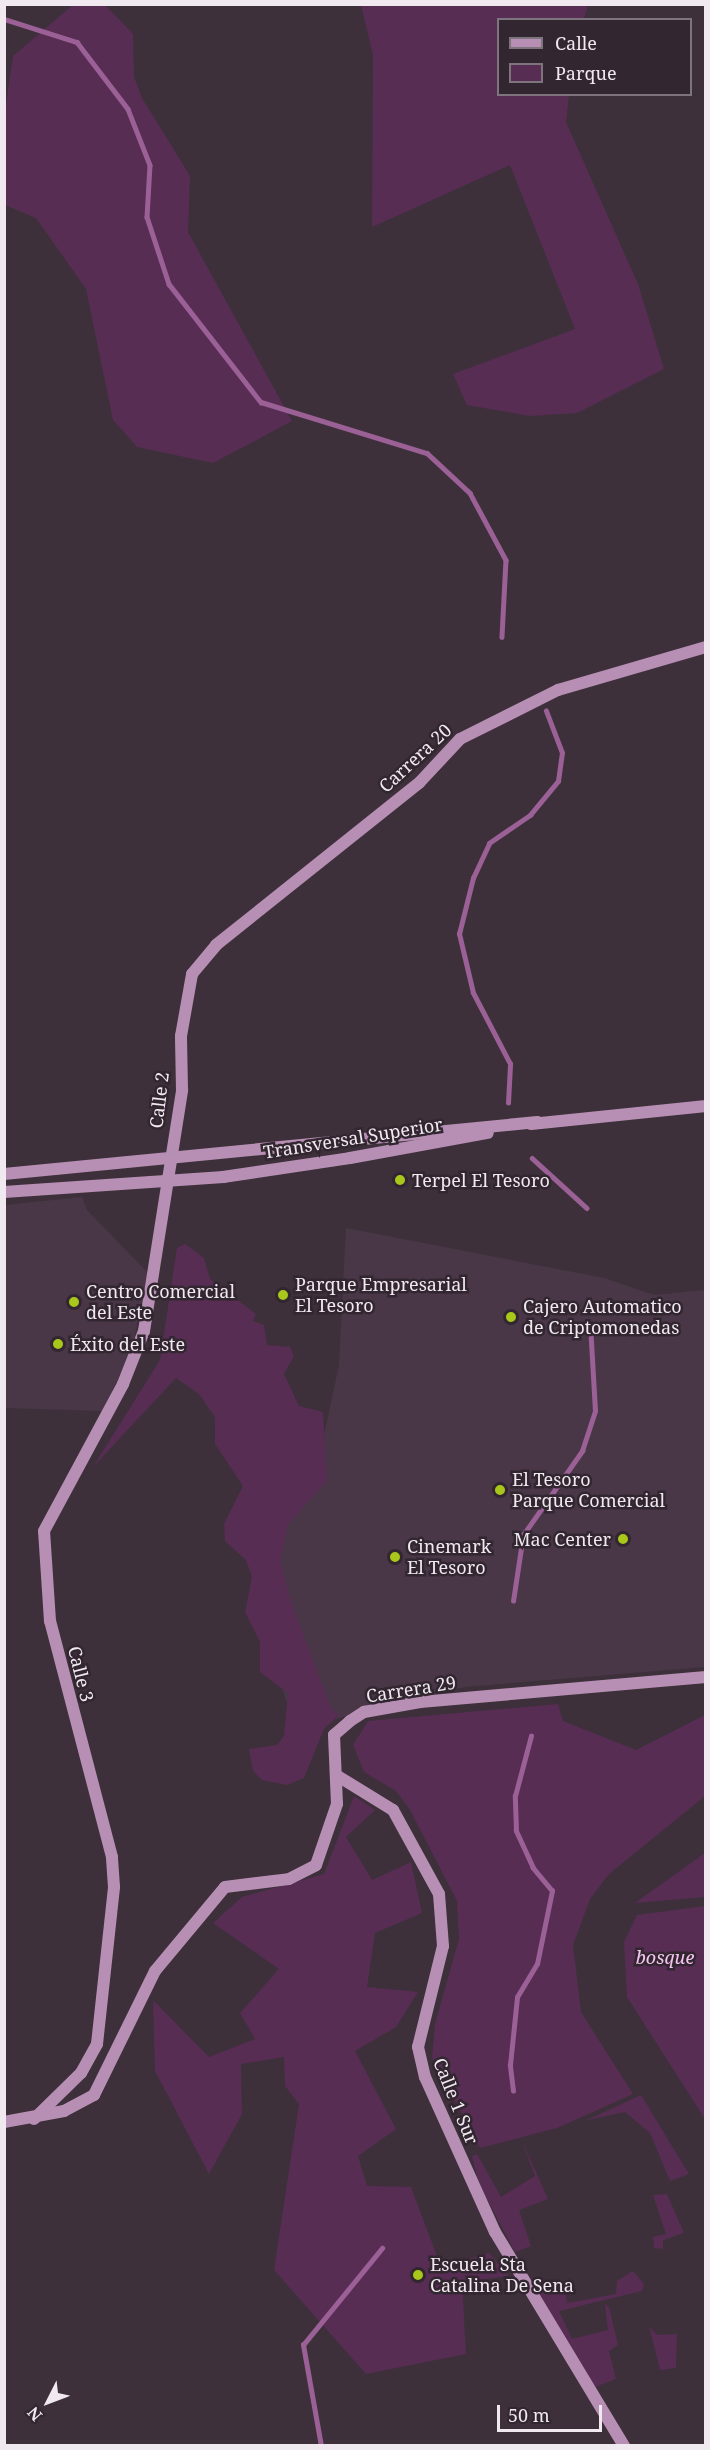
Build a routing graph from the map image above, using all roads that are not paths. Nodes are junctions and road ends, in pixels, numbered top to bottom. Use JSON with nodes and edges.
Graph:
{"nodes":[{"id":1,"x":705,"y":647,"type":"edge"},
{"id":2,"x":216,"y":945,"type":"joint"},
{"id":3,"x":705,"y":1106,"type":"edge"},
{"id":4,"x":537,"y":1122,"type":"junction"},
{"id":5,"x":170,"y":1159,"type":"junction"},
{"id":6,"x":4,"y":1174,"type":"edge"},
{"id":7,"x":4,"y":1192,"type":"edge"},
{"id":8,"x":160,"y":1233,"type":"joint"},
{"id":9,"x":705,"y":1677,"type":"edge"},
{"id":10,"x":336,"y":1775,"type":"junction"},
{"id":11,"x":69,"y":2084,"type":"junction"},
{"id":12,"x":82,"y":2105,"type":"junction"},
{"id":13,"x":34,"y":2119,"type":"junction"},
{"id":14,"x":4,"y":2122,"type":"edge"},
{"id":15,"x":624,"y":2445,"type":"edge"}],
"edges":[{"from":1,"to":2,"type":"street","name":"Carrera 20"},
{"from":2,"to":5,"type":"street","name":"Calle 2"},
{"from":3,"to":4,"type":"street","name":"Transversal Superior"},
{"from":4,"to":5,"type":"street"},
{"from":4,"to":7,"type":"street","name":"Transversal Superior","bridge":true},
{"from":5,"to":6,"type":"street"},
{"from":5,"to":8,"type":"street","name":"Calle 2"},
{"from":8,"to":11,"type":"street","name":"Calle 3"},
{"from":9,"to":10,"type":"street","name":"Carrera 29"},
{"from":10,"to":12,"type":"street","name":"Carrera 29"},
{"from":10,"to":15,"type":"street","name":"Calle 1 Sur"},
{"from":11,"to":12,"type":"street"},
{"from":11,"to":13,"type":"street","name":"Calle 3"},
{"from":12,"to":13,"type":"street"},
{"from":13,"to":14,"type":"street"}]}
